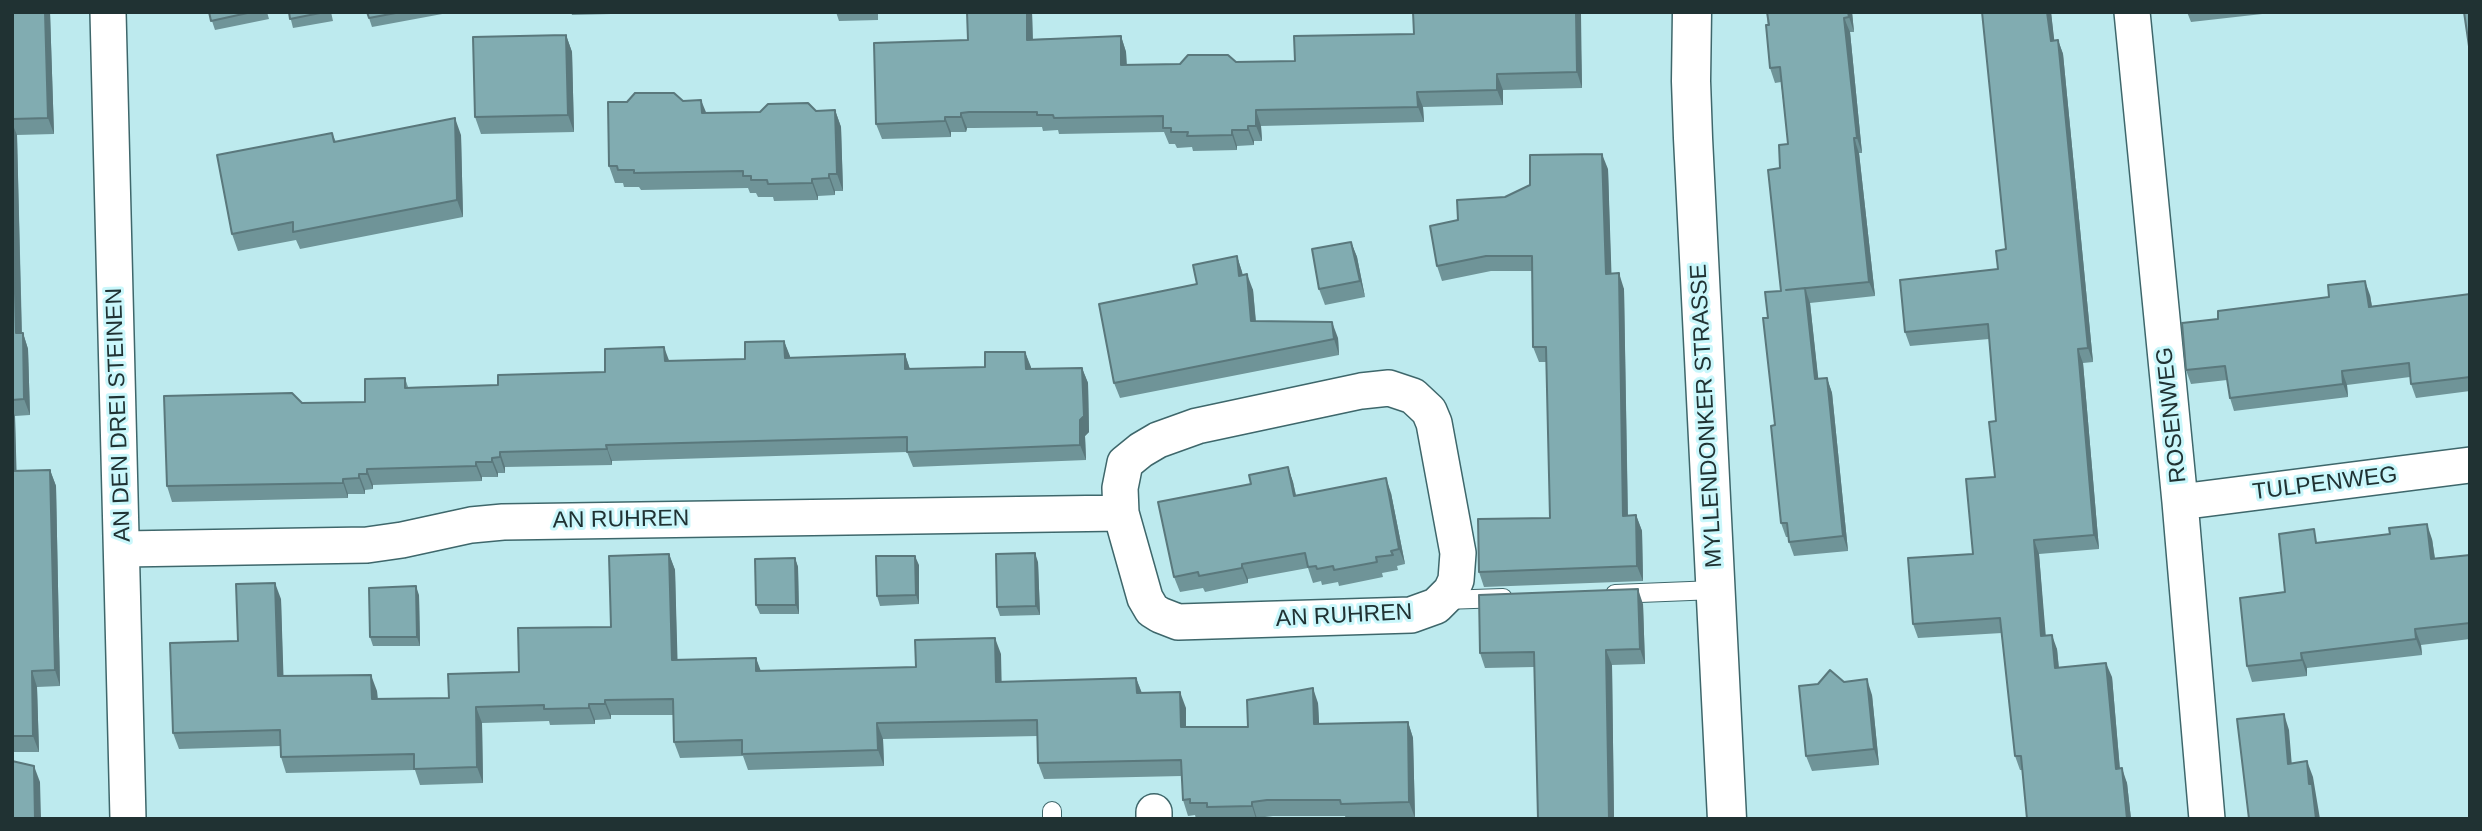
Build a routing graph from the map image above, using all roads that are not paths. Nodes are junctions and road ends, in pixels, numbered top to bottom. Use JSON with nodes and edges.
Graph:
{"nodes":[{"id":1,"x":108,"y":12,"type":"edge"},
{"id":2,"x":1692,"y":12,"type":"edge"},
{"id":3,"x":2132,"y":12,"type":"edge"},
{"id":4,"x":2470,"y":466,"type":"edge"},
{"id":5,"x":2180,"y":502,"type":"junction"},
{"id":6,"x":1121,"y":513,"type":"junction"},
{"id":7,"x":123,"y":549,"type":"junction"},
{"id":8,"x":1716,"y":590,"type":"junction"},
{"id":9,"x":1593,"y":595,"type":"edge"},
{"id":10,"x":1525,"y":597,"type":"edge"},
{"id":11,"x":1444,"y":600,"type":"junction"},
{"id":12,"x":128,"y":819,"type":"edge"},
{"id":13,"x":1727,"y":819,"type":"edge"},
{"id":14,"x":2207,"y":819,"type":"edge"}],
"edges":[{"from":1,"to":7,"type":"street","name":"AN DEN DREI STEINEN"},
{"from":2,"to":8,"type":"street","name":"MYLLENDONKER STRASSE"},
{"from":3,"to":5,"type":"street","name":"ROSENWEG"},
{"from":4,"to":5,"type":"street","name":"TULPENWEG"},
{"from":5,"to":14,"type":"street","name":"ROSENWEG"},
{"from":6,"to":7,"type":"street","name":"AN RUHREN"},
{"from":6,"to":11,"type":"street","name":"AN RUHREN"},
{"from":6,"to":11,"type":"street","name":"AN RUHREN"},
{"from":7,"to":12,"type":"street","name":"AN DEN DREI STEINEN"},
{"from":8,"to":9,"type":"lane"},
{"from":8,"to":13,"type":"street","name":"MYLLENDONKER STRASSE"},
{"from":10,"to":11,"type":"lane"}]}
